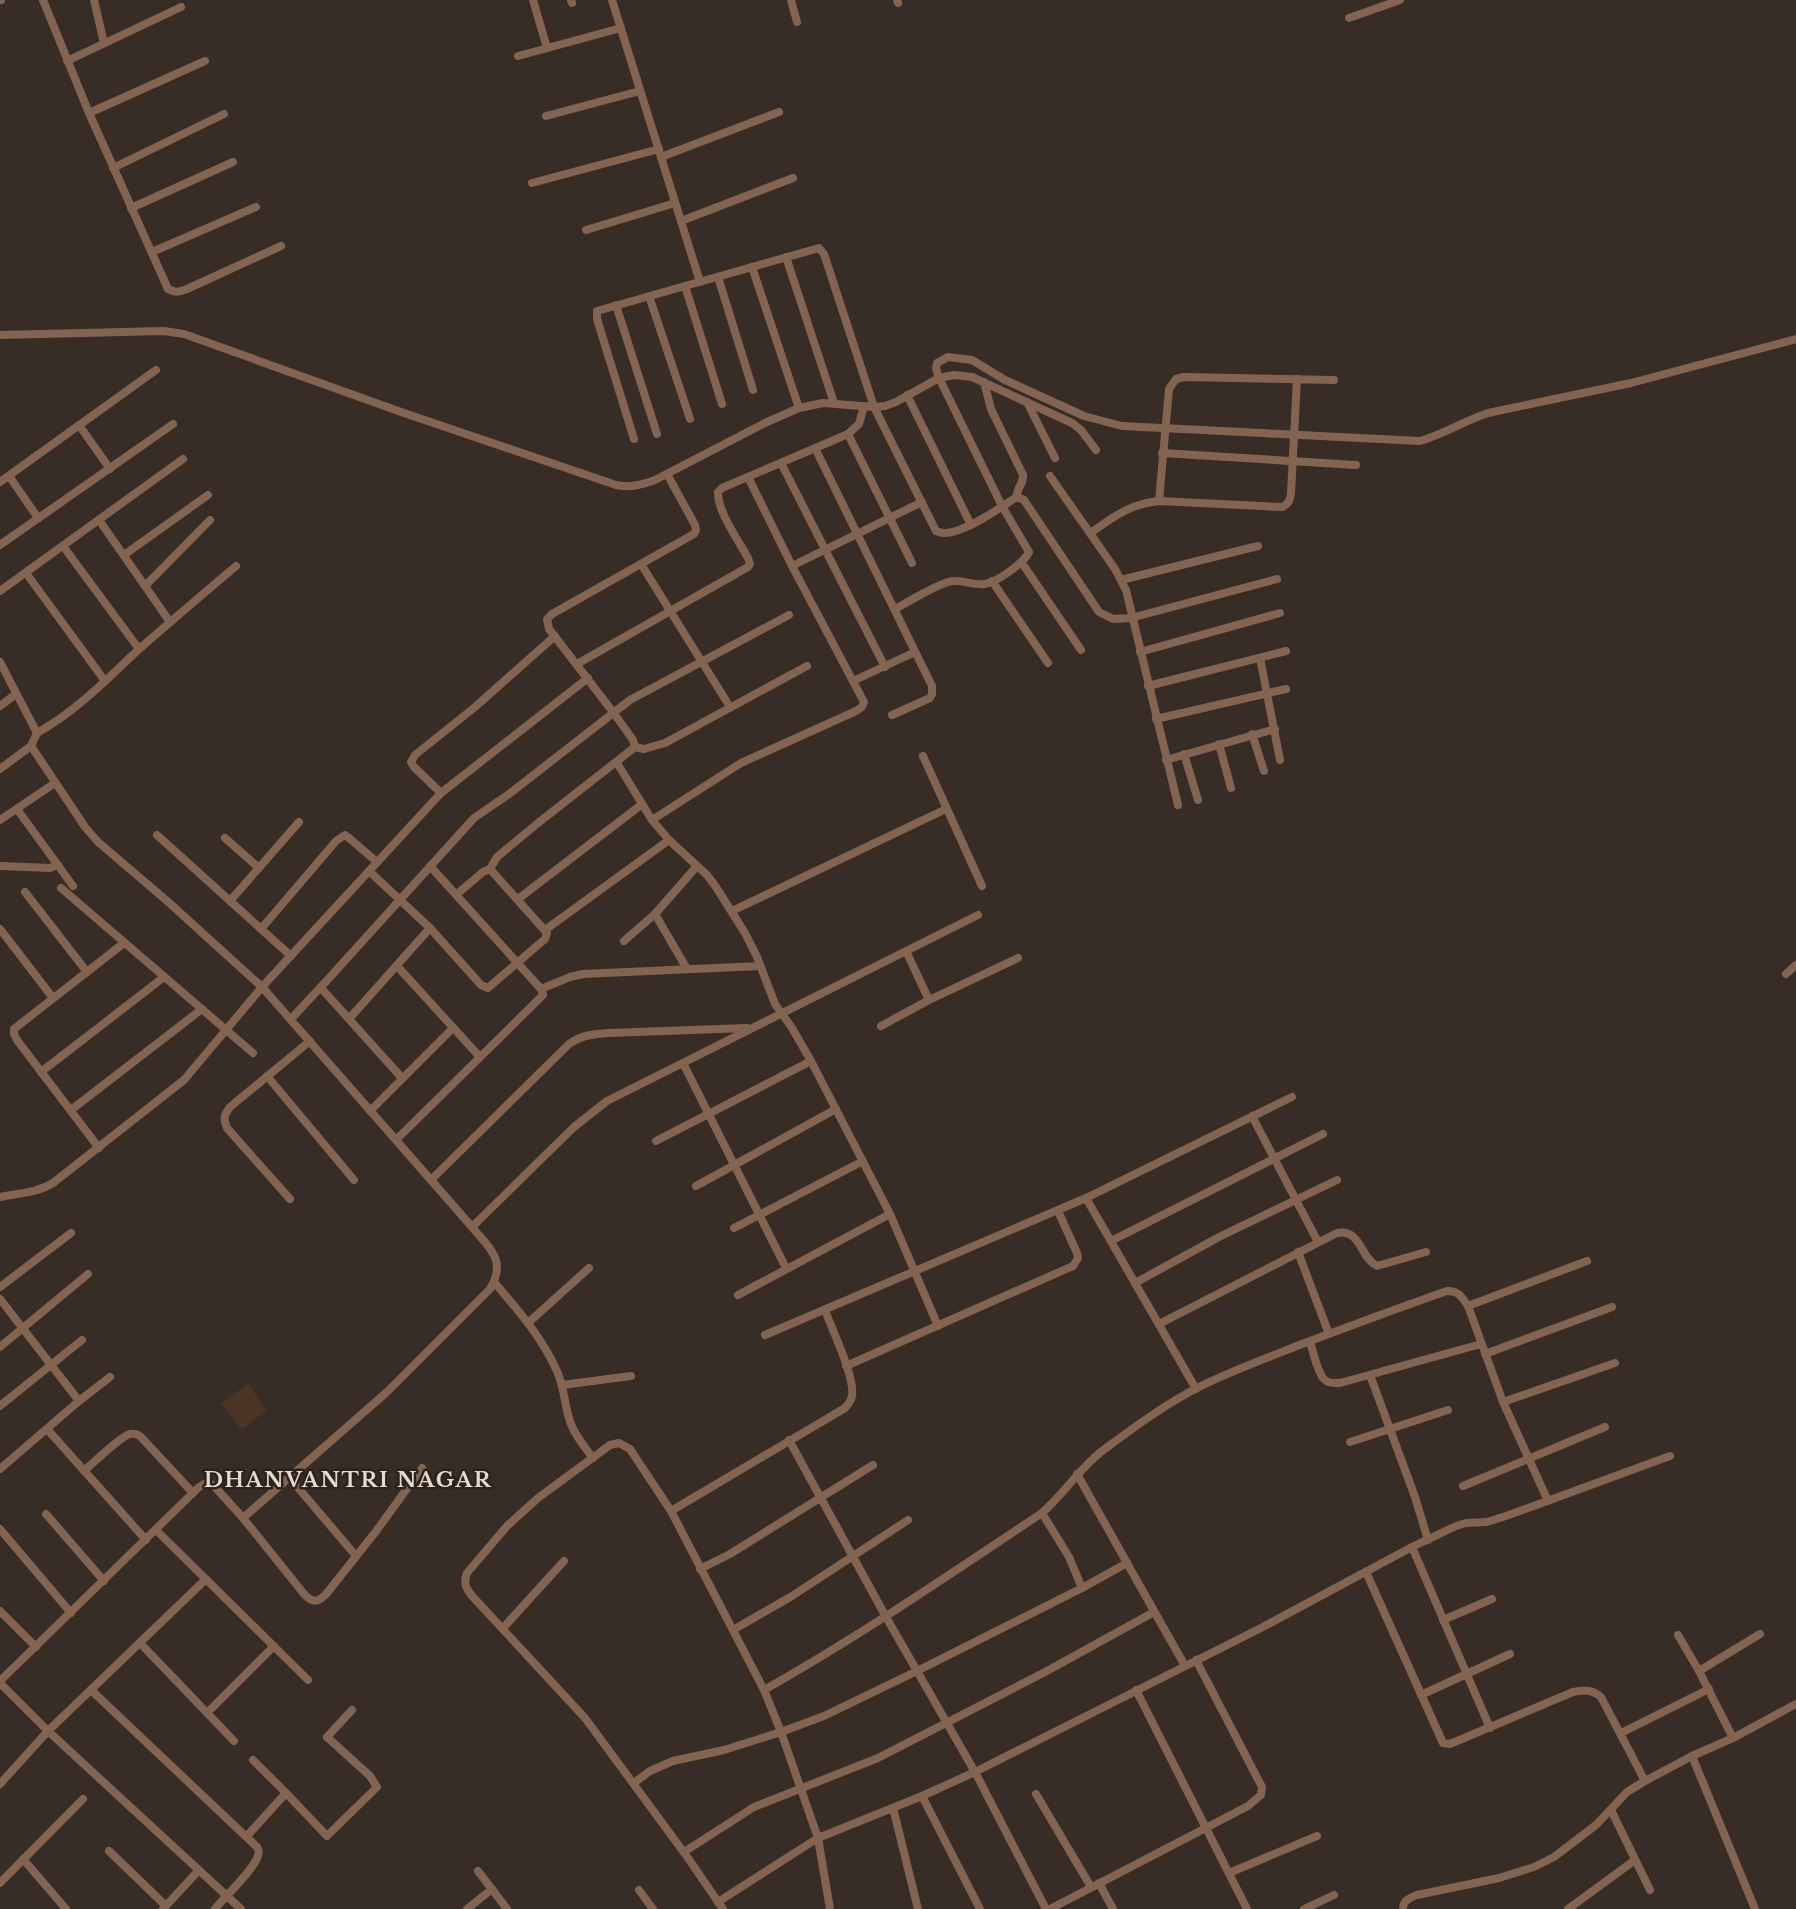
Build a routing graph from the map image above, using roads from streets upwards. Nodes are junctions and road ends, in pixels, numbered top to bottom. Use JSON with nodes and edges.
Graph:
{"nodes":[{"id":1,"x":43,"y":0,"type":"edge"},
{"id":2,"x":94,"y":0,"type":"edge"},
{"id":3,"x":533,"y":0,"type":"edge"},
{"id":4,"x":612,"y":0,"type":"edge"},
{"id":5,"x":791,"y":0,"type":"edge"},
{"id":6,"x":1400,"y":0,"type":"edge"},
{"id":7,"x":181,"y":7,"type":"dead end"},
{"id":8,"x":1349,"y":18,"type":"dead end"},
{"id":9,"x":797,"y":22,"type":"dead end"},
{"id":10,"x":621,"y":28,"type":"junction"},
{"id":11,"x":104,"y":43,"type":"junction"},
{"id":12,"x":547,"y":48,"type":"junction"},
{"id":13,"x":518,"y":56,"type":"dead end"},
{"id":14,"x":67,"y":61,"type":"junction"},
{"id":15,"x":205,"y":61,"type":"dead end"},
{"id":16,"x":640,"y":91,"type":"junction"},
{"id":17,"x":779,"y":112,"type":"dead end"},
{"id":18,"x":89,"y":113,"type":"junction"},
{"id":19,"x":224,"y":114,"type":"dead end"},
{"id":20,"x":546,"y":116,"type":"dead end"},
{"id":21,"x":660,"y":153,"type":"junction"},
{"id":22,"x":234,"y":162,"type":"dead end"},
{"id":23,"x":113,"y":168,"type":"junction"},
{"id":24,"x":793,"y":178,"type":"dead end"},
{"id":25,"x":532,"y":183,"type":"dead end"},
{"id":26,"x":675,"y":203,"type":"junction"},
{"id":27,"x":256,"y":207,"type":"dead end"},
{"id":28,"x":131,"y":208,"type":"junction"},
{"id":29,"x":681,"y":221,"type":"junction"},
{"id":30,"x":586,"y":230,"type":"dead end"},
{"id":31,"x":281,"y":246,"type":"dead end"},
{"id":32,"x":152,"y":252,"type":"junction"},
{"id":33,"x":786,"y":257,"type":"junction"},
{"id":34,"x":752,"y":267,"type":"junction"},
{"id":35,"x":718,"y":277,"type":"junction"},
{"id":36,"x":700,"y":282,"type":"junction"},
{"id":37,"x":685,"y":286,"type":"junction"},
{"id":38,"x":649,"y":296,"type":"junction"},
{"id":39,"x":616,"y":305,"type":"junction"},
{"id":40,"x":0,"y":335,"type":"edge"},
{"id":41,"x":1796,"y":339,"type":"edge"},
{"id":42,"x":156,"y":370,"type":"dead end"},
{"id":43,"x":939,"y":378,"type":"junction"},
{"id":44,"x":1297,"y":379,"type":"junction"},
{"id":45,"x":1334,"y":380,"type":"dead end"},
{"id":46,"x":984,"y":382,"type":"junction"},
{"id":47,"x":753,"y":390,"type":"dead end"},
{"id":48,"x":907,"y":396,"type":"junction"},
{"id":49,"x":1026,"y":401,"type":"junction"},
{"id":50,"x":834,"y":403,"type":"junction"},
{"id":51,"x":722,"y":404,"type":"dead end"},
{"id":52,"x":869,"y":407,"type":"junction"},
{"id":53,"x":799,"y":408,"type":"junction"},
{"id":54,"x":690,"y":419,"type":"dead end"},
{"id":55,"x":173,"y":424,"type":"dead end"},
{"id":56,"x":79,"y":425,"type":"junction"},
{"id":57,"x":1164,"y":429,"type":"junction"},
{"id":58,"x":657,"y":434,"type":"dead end"},
{"id":59,"x":848,"y":434,"type":"junction"},
{"id":60,"x":1293,"y":436,"type":"junction"},
{"id":61,"x":634,"y":439,"type":"dead end"},
{"id":62,"x":814,"y":448,"type":"junction"},
{"id":63,"x":1096,"y":450,"type":"dead end"},
{"id":64,"x":1162,"y":453,"type":"junction"},
{"id":65,"x":1055,"y":458,"type":"dead end"},
{"id":66,"x":183,"y":459,"type":"dead end"},
{"id":67,"x":1292,"y":461,"type":"junction"},
{"id":68,"x":781,"y":463,"type":"junction"},
{"id":69,"x":1356,"y":465,"type":"dead end"},
{"id":70,"x":110,"y":469,"type":"junction"},
{"id":71,"x":668,"y":474,"type":"junction"},
{"id":72,"x":9,"y":476,"type":"junction"},
{"id":73,"x":1050,"y":476,"type":"dead end"},
{"id":74,"x":748,"y":477,"type":"junction"},
{"id":75,"x":0,"y":482,"type":"edge"},
{"id":76,"x":208,"y":495,"type":"dead end"},
{"id":77,"x":1017,"y":498,"type":"junction"},
{"id":78,"x":1159,"y":501,"type":"junction"},
{"id":79,"x":922,"y":502,"type":"junction"},
{"id":80,"x":1002,"y":506,"type":"junction"},
{"id":81,"x":38,"y":518,"type":"junction"},
{"id":82,"x":889,"y":519,"type":"junction"},
{"id":83,"x":99,"y":520,"type":"junction"},
{"id":84,"x":210,"y":520,"type":"dead end"},
{"id":85,"x":971,"y":525,"type":"junction"},
{"id":86,"x":1090,"y":533,"type":"junction"},
{"id":87,"x":856,"y":534,"type":"junction"},
{"id":88,"x":0,"y":545,"type":"edge"},
{"id":89,"x":63,"y":546,"type":"junction"},
{"id":90,"x":1258,"y":546,"type":"dead end"},
{"id":91,"x":824,"y":550,"type":"junction"},
{"id":92,"x":124,"y":555,"type":"junction"},
{"id":93,"x":1022,"y":562,"type":"junction"},
{"id":94,"x":912,"y":563,"type":"dead end"},
{"id":95,"x":641,"y":564,"type":"junction"},
{"id":96,"x":236,"y":566,"type":"dead end"},
{"id":97,"x":792,"y":566,"type":"junction"},
{"id":98,"x":26,"y":573,"type":"junction"},
{"id":99,"x":1277,"y":579,"type":"dead end"},
{"id":100,"x":1121,"y":580,"type":"junction"},
{"id":101,"x":992,"y":581,"type":"junction"},
{"id":102,"x":145,"y":586,"type":"junction"},
{"id":103,"x":0,"y":591,"type":"edge"},
{"id":104,"x":895,"y":609,"type":"junction"},
{"id":105,"x":670,"y":611,"type":"junction"},
{"id":106,"x":1280,"y":613,"type":"dead end"},
{"id":107,"x":789,"y":615,"type":"dead end"},
{"id":108,"x":1131,"y":618,"type":"junction"},
{"id":109,"x":170,"y":621,"type":"junction"},
{"id":110,"x":555,"y":636,"type":"junction"},
{"id":111,"x":139,"y":649,"type":"junction"},
{"id":112,"x":1081,"y":650,"type":"dead end"},
{"id":113,"x":1286,"y":651,"type":"dead end"},
{"id":114,"x":915,"y":652,"type":"junction"},
{"id":115,"x":1140,"y":652,"type":"junction"},
{"id":116,"x":1260,"y":658,"type":"junction"},
{"id":117,"x":703,"y":661,"type":"junction"},
{"id":118,"x":0,"y":662,"type":"edge"},
{"id":119,"x":1048,"y":663,"type":"dead end"},
{"id":120,"x":577,"y":664,"type":"junction"},
{"id":121,"x":807,"y":666,"type":"dead end"},
{"id":122,"x":885,"y":667,"type":"junction"},
{"id":123,"x":588,"y":678,"type":"junction"},
{"id":124,"x":105,"y":681,"type":"junction"},
{"id":125,"x":853,"y":681,"type":"junction"},
{"id":126,"x":1148,"y":686,"type":"junction"},
{"id":127,"x":1286,"y":689,"type":"dead end"},
{"id":128,"x":1268,"y":693,"type":"junction"},
{"id":129,"x":16,"y":694,"type":"junction"},
{"id":130,"x":0,"y":706,"type":"edge"},
{"id":131,"x":730,"y":708,"type":"junction"},
{"id":132,"x":613,"y":712,"type":"junction"},
{"id":133,"x":892,"y":715,"type":"dead end"},
{"id":134,"x":1156,"y":719,"type":"junction"},
{"id":135,"x":1275,"y":729,"type":"junction"},
{"id":136,"x":37,"y":733,"type":"junction"},
{"id":137,"x":1252,"y":734,"type":"junction"},
{"id":138,"x":1219,"y":744,"type":"junction"},
{"id":139,"x":31,"y":746,"type":"junction"},
{"id":140,"x":635,"y":747,"type":"junction"},
{"id":141,"x":1184,"y":754,"type":"junction"},
{"id":142,"x":923,"y":756,"type":"dead end"},
{"id":143,"x":1166,"y":760,"type":"junction"},
{"id":144,"x":1280,"y":760,"type":"dead end"},
{"id":145,"x":617,"y":763,"type":"junction"},
{"id":146,"x":0,"y":769,"type":"edge"},
{"id":147,"x":1264,"y":771,"type":"dead end"},
{"id":148,"x":55,"y":783,"type":"junction"},
{"id":149,"x":1231,"y":788,"type":"dead end"},
{"id":150,"x":441,"y":793,"type":"junction"},
{"id":151,"x":1198,"y":800,"type":"dead end"},
{"id":152,"x":641,"y":805,"type":"junction"},
{"id":153,"x":1178,"y":805,"type":"dead end"},
{"id":154,"x":17,"y":809,"type":"junction"},
{"id":155,"x":946,"y":809,"type":"junction"},
{"id":156,"x":0,"y":820,"type":"edge"},
{"id":157,"x":652,"y":820,"type":"junction"},
{"id":158,"x":298,"y":822,"type":"dead end"},
{"id":159,"x":157,"y":835,"type":"dead end"},
{"id":160,"x":225,"y":838,"type":"dead end"},
{"id":161,"x":669,"y":840,"type":"junction"},
{"id":162,"x":377,"y":862,"type":"junction"},
{"id":163,"x":58,"y":865,"type":"junction"},
{"id":164,"x":0,"y":866,"type":"edge"},
{"id":165,"x":430,"y":866,"type":"junction"},
{"id":166,"x":697,"y":866,"type":"junction"},
{"id":167,"x":259,"y":868,"type":"junction"},
{"id":168,"x":490,"y":869,"type":"junction"},
{"id":169,"x":369,"y":871,"type":"junction"},
{"id":170,"x":73,"y":886,"type":"dead end"},
{"id":171,"x":982,"y":886,"type":"dead end"},
{"id":172,"x":61,"y":888,"type":"dead end"},
{"id":173,"x":25,"y":892,"type":"dead end"},
{"id":174,"x":457,"y":894,"type":"junction"},
{"id":175,"x":518,"y":899,"type":"junction"},
{"id":176,"x":399,"y":900,"type":"junction"},
{"id":177,"x":230,"y":901,"type":"junction"},
{"id":178,"x":732,"y":911,"type":"junction"},
{"id":179,"x":655,"y":914,"type":"junction"},
{"id":180,"x":978,"y":915,"type":"dead end"},
{"id":181,"x":429,"y":928,"type":"junction"},
{"id":182,"x":261,"y":929,"type":"junction"},
{"id":183,"x":0,"y":930,"type":"edge"},
{"id":184,"x":545,"y":930,"type":"junction"},
{"id":185,"x":624,"y":941,"type":"dead end"},
{"id":186,"x":124,"y":943,"type":"junction"},
{"id":187,"x":906,"y":951,"type":"junction"},
{"id":188,"x":291,"y":956,"type":"junction"},
{"id":189,"x":1018,"y":958,"type":"dead end"},
{"id":190,"x":518,"y":963,"type":"junction"},
{"id":191,"x":397,"y":966,"type":"junction"},
{"id":192,"x":760,"y":966,"type":"junction"},
{"id":193,"x":1796,"y":966,"type":"edge"},
{"id":194,"x":687,"y":969,"type":"junction"},
{"id":195,"x":87,"y":972,"type":"junction"},
{"id":196,"x":1786,"y":974,"type":"dead end"},
{"id":197,"x":164,"y":977,"type":"junction"},
{"id":198,"x":262,"y":987,"type":"junction"},
{"id":199,"x":321,"y":988,"type":"junction"},
{"id":200,"x":541,"y":989,"type":"junction"},
{"id":201,"x":53,"y":998,"type":"junction"},
{"id":202,"x":929,"y":1000,"type":"junction"},
{"id":203,"x":202,"y":1009,"type":"junction"},
{"id":204,"x":781,"y":1012,"type":"junction"},
{"id":205,"x":291,"y":1019,"type":"junction"},
{"id":206,"x":349,"y":1019,"type":"junction"},
{"id":207,"x":881,"y":1026,"type":"dead end"},
{"id":208,"x":453,"y":1028,"type":"junction"},
{"id":209,"x":751,"y":1028,"type":"junction"},
{"id":210,"x":226,"y":1029,"type":"junction"},
{"id":211,"x":310,"y":1041,"type":"junction"},
{"id":212,"x":253,"y":1053,"type":"dead end"},
{"id":213,"x":480,"y":1056,"type":"junction"},
{"id":214,"x":811,"y":1061,"type":"junction"},
{"id":215,"x":683,"y":1063,"type":"junction"},
{"id":216,"x":41,"y":1072,"type":"junction"},
{"id":217,"x":267,"y":1076,"type":"junction"},
{"id":218,"x":402,"y":1078,"type":"junction"},
{"id":219,"x":1292,"y":1096,"type":"dead end"},
{"id":220,"x":836,"y":1109,"type":"junction"},
{"id":221,"x":71,"y":1110,"type":"junction"},
{"id":222,"x":370,"y":1111,"type":"junction"},
{"id":223,"x":709,"y":1114,"type":"junction"},
{"id":224,"x":1252,"y":1116,"type":"junction"},
{"id":225,"x":1323,"y":1134,"type":"dead end"},
{"id":226,"x":396,"y":1140,"type":"junction"},
{"id":227,"x":656,"y":1141,"type":"dead end"},
{"id":228,"x":99,"y":1148,"type":"junction"},
{"id":229,"x":1275,"y":1159,"type":"junction"},
{"id":230,"x":863,"y":1161,"type":"junction"},
{"id":231,"x":734,"y":1165,"type":"junction"},
{"id":232,"x":354,"y":1180,"type":"dead end"},
{"id":233,"x":431,"y":1180,"type":"junction"},
{"id":234,"x":1337,"y":1180,"type":"dead end"},
{"id":235,"x":696,"y":1186,"type":"dead end"},
{"id":236,"x":0,"y":1197,"type":"edge"},
{"id":237,"x":1086,"y":1198,"type":"junction"},
{"id":238,"x":290,"y":1199,"type":"dead end"},
{"id":239,"x":1296,"y":1200,"type":"junction"},
{"id":240,"x":1058,"y":1210,"type":"junction"},
{"id":241,"x":890,"y":1214,"type":"junction"},
{"id":242,"x":759,"y":1215,"type":"junction"},
{"id":243,"x":472,"y":1227,"type":"junction"},
{"id":244,"x":734,"y":1228,"type":"dead end"},
{"id":245,"x":71,"y":1233,"type":"dead end"},
{"id":246,"x":1111,"y":1241,"type":"junction"},
{"id":247,"x":1318,"y":1242,"type":"junction"},
{"id":248,"x":1298,"y":1252,"type":"junction"},
{"id":249,"x":1426,"y":1252,"type":"dead end"},
{"id":250,"x":1587,"y":1261,"type":"dead end"},
{"id":251,"x":589,"y":1268,"type":"dead end"},
{"id":252,"x":786,"y":1268,"type":"junction"},
{"id":253,"x":914,"y":1272,"type":"junction"},
{"id":254,"x":88,"y":1274,"type":"dead end"},
{"id":255,"x":494,"y":1282,"type":"junction"},
{"id":256,"x":1135,"y":1283,"type":"junction"},
{"id":257,"x":0,"y":1287,"type":"edge"},
{"id":258,"x":738,"y":1295,"type":"dead end"},
{"id":259,"x":0,"y":1299,"type":"edge"},
{"id":260,"x":1468,"y":1306,"type":"junction"},
{"id":261,"x":1612,"y":1307,"type":"dead end"},
{"id":262,"x":825,"y":1310,"type":"junction"},
{"id":263,"x":528,"y":1323,"type":"junction"},
{"id":264,"x":1159,"y":1324,"type":"junction"},
{"id":265,"x":938,"y":1326,"type":"junction"},
{"id":266,"x":21,"y":1328,"type":"junction"},
{"id":267,"x":1329,"y":1334,"type":"junction"},
{"id":268,"x":765,"y":1335,"type":"dead end"},
{"id":269,"x":82,"y":1340,"type":"dead end"},
{"id":270,"x":1310,"y":1341,"type":"junction"},
{"id":271,"x":1481,"y":1344,"type":"junction"},
{"id":272,"x":0,"y":1347,"type":"edge"},
{"id":273,"x":1485,"y":1354,"type":"junction"},
{"id":274,"x":1616,"y":1363,"type":"dead end"},
{"id":275,"x":51,"y":1365,"type":"junction"},
{"id":276,"x":847,"y":1369,"type":"junction"},
{"id":277,"x":1370,"y":1375,"type":"junction"},
{"id":278,"x":631,"y":1376,"type":"dead end"},
{"id":279,"x":110,"y":1377,"type":"dead end"},
{"id":280,"x":562,"y":1385,"type":"junction"},
{"id":281,"x":1196,"y":1389,"type":"junction"},
{"id":282,"x":79,"y":1401,"type":"junction"},
{"id":283,"x":1503,"y":1402,"type":"junction"},
{"id":284,"x":0,"y":1406,"type":"edge"},
{"id":285,"x":1448,"y":1410,"type":"dead end"},
{"id":286,"x":1605,"y":1427,"type":"dead end"},
{"id":287,"x":47,"y":1429,"type":"junction"},
{"id":288,"x":1390,"y":1429,"type":"junction"},
{"id":289,"x":789,"y":1440,"type":"junction"},
{"id":290,"x":1350,"y":1442,"type":"dead end"},
{"id":291,"x":1670,"y":1456,"type":"dead end"},
{"id":292,"x":593,"y":1458,"type":"junction"},
{"id":293,"x":1529,"y":1459,"type":"junction"},
{"id":294,"x":873,"y":1465,"type":"dead end"},
{"id":295,"x":422,"y":1468,"type":"dead end"},
{"id":296,"x":0,"y":1469,"type":"edge"},
{"id":297,"x":84,"y":1471,"type":"junction"},
{"id":298,"x":1077,"y":1474,"type":"junction"},
{"id":299,"x":289,"y":1477,"type":"junction"},
{"id":300,"x":1463,"y":1486,"type":"dead end"},
{"id":301,"x":193,"y":1493,"type":"junction"},
{"id":302,"x":820,"y":1498,"type":"junction"},
{"id":303,"x":1548,"y":1501,"type":"junction"},
{"id":304,"x":671,"y":1511,"type":"junction"},
{"id":305,"x":1042,"y":1513,"type":"junction"},
{"id":306,"x":46,"y":1514,"type":"dead end"},
{"id":307,"x":243,"y":1518,"type":"junction"},
{"id":308,"x":908,"y":1520,"type":"dead end"},
{"id":309,"x":0,"y":1529,"type":"edge"},
{"id":310,"x":156,"y":1530,"type":"junction"},
{"id":311,"x":1428,"y":1539,"type":"junction"},
{"id":312,"x":146,"y":1540,"type":"junction"},
{"id":313,"x":1412,"y":1547,"type":"junction"},
{"id":314,"x":356,"y":1556,"type":"junction"},
{"id":315,"x":852,"y":1556,"type":"junction"},
{"id":316,"x":564,"y":1561,"type":"dead end"},
{"id":317,"x":1127,"y":1563,"type":"junction"},
{"id":318,"x":700,"y":1569,"type":"junction"},
{"id":319,"x":1366,"y":1572,"type":"junction"},
{"id":320,"x":206,"y":1579,"type":"junction"},
{"id":321,"x":104,"y":1581,"type":"junction"},
{"id":322,"x":1082,"y":1588,"type":"junction"},
{"id":323,"x":1492,"y":1599,"type":"dead end"},
{"id":324,"x":0,"y":1611,"type":"edge"},
{"id":325,"x":1154,"y":1612,"type":"junction"},
{"id":326,"x":71,"y":1613,"type":"junction"},
{"id":327,"x":886,"y":1617,"type":"junction"},
{"id":328,"x":1443,"y":1620,"type":"junction"},
{"id":329,"x":503,"y":1628,"type":"junction"},
{"id":330,"x":733,"y":1630,"type":"junction"},
{"id":331,"x":1760,"y":1634,"type":"dead end"},
{"id":332,"x":1678,"y":1635,"type":"dead end"},
{"id":333,"x":140,"y":1643,"type":"junction"},
{"id":334,"x":274,"y":1646,"type":"junction"},
{"id":335,"x":36,"y":1647,"type":"junction"},
{"id":336,"x":1510,"y":1653,"type":"dead end"},
{"id":337,"x":1196,"y":1660,"type":"junction"},
{"id":338,"x":1185,"y":1666,"type":"junction"},
{"id":339,"x":918,"y":1671,"type":"junction"},
{"id":340,"x":1699,"y":1671,"type":"junction"},
{"id":341,"x":1467,"y":1674,"type":"junction"},
{"id":342,"x":308,"y":1680,"type":"dead end"},
{"id":343,"x":0,"y":1682,"type":"edge"},
{"id":344,"x":1708,"y":1689,"type":"junction"},
{"id":345,"x":91,"y":1690,"type":"junction"},
{"id":346,"x":764,"y":1690,"type":"junction"},
{"id":347,"x":1136,"y":1690,"type":"junction"},
{"id":348,"x":1421,"y":1695,"type":"junction"},
{"id":349,"x":1796,"y":1704,"type":"edge"},
{"id":350,"x":352,"y":1710,"type":"dead end"},
{"id":351,"x":207,"y":1713,"type":"junction"},
{"id":352,"x":947,"y":1723,"type":"junction"},
{"id":353,"x":1490,"y":1728,"type":"junction"},
{"id":354,"x":48,"y":1731,"type":"junction"},
{"id":355,"x":781,"y":1732,"type":"junction"},
{"id":356,"x":1621,"y":1733,"type":"junction"},
{"id":357,"x":1734,"y":1738,"type":"junction"},
{"id":358,"x":234,"y":1741,"type":"dead end"},
{"id":359,"x":1692,"y":1756,"type":"junction"},
{"id":360,"x":253,"y":1760,"type":"dead end"},
{"id":361,"x":975,"y":1772,"type":"junction"},
{"id":362,"x":1645,"y":1781,"type":"junction"},
{"id":363,"x":633,"y":1783,"type":"junction"},
{"id":364,"x":0,"y":1784,"type":"edge"},
{"id":365,"x":801,"y":1787,"type":"junction"},
{"id":366,"x":286,"y":1793,"type":"junction"},
{"id":367,"x":1036,"y":1794,"type":"dead end"},
{"id":368,"x":922,"y":1796,"type":"junction"},
{"id":369,"x":83,"y":1799,"type":"dead end"},
{"id":370,"x":892,"y":1808,"type":"junction"},
{"id":371,"x":1611,"y":1810,"type":"junction"},
{"id":372,"x":1205,"y":1828,"type":"junction"},
{"id":373,"x":247,"y":1836,"type":"junction"},
{"id":374,"x":1317,"y":1836,"type":"dead end"},
{"id":375,"x":818,"y":1838,"type":"junction"},
{"id":376,"x":109,"y":1851,"type":"dead end"},
{"id":377,"x":684,"y":1852,"type":"junction"},
{"id":378,"x":23,"y":1859,"type":"junction"},
{"id":379,"x":1635,"y":1860,"type":"junction"},
{"id":380,"x":199,"y":1870,"type":"junction"},
{"id":381,"x":478,"y":1871,"type":"dead end"},
{"id":382,"x":1228,"y":1873,"type":"junction"},
{"id":383,"x":0,"y":1883,"type":"edge"},
{"id":384,"x":1095,"y":1885,"type":"junction"},
{"id":385,"x":492,"y":1889,"type":"junction"},
{"id":386,"x":639,"y":1890,"type":"dead end"},
{"id":387,"x":1650,"y":1890,"type":"dead end"},
{"id":388,"x":226,"y":1895,"type":"junction"},
{"id":389,"x":1334,"y":1895,"type":"dead end"},
{"id":390,"x":720,"y":1906,"type":"edge"},
{"id":391,"x":164,"y":1907,"type":"edge"},
{"id":392,"x":66,"y":1909,"type":"edge"},
{"id":393,"x":214,"y":1909,"type":"edge"},
{"id":394,"x":241,"y":1909,"type":"edge"},
{"id":395,"x":467,"y":1909,"type":"edge"},
{"id":396,"x":507,"y":1909,"type":"edge"},
{"id":397,"x":653,"y":1909,"type":"edge"},
{"id":398,"x":830,"y":1909,"type":"edge"},
{"id":399,"x":918,"y":1909,"type":"edge"},
{"id":400,"x":980,"y":1909,"type":"edge"},
{"id":401,"x":1048,"y":1909,"type":"edge"},
{"id":402,"x":1113,"y":1909,"type":"edge"},
{"id":403,"x":1247,"y":1909,"type":"edge"},
{"id":404,"x":1304,"y":1909,"type":"edge"},
{"id":405,"x":1403,"y":1909,"type":"edge"},
{"id":406,"x":1568,"y":1909,"type":"edge"},
{"id":407,"x":1755,"y":1909,"type":"edge"}],
"edges":[{"from":1,"to":14,"type":"street"},
{"from":2,"to":11,"type":"street"},
{"from":3,"to":12,"type":"street"},
{"from":4,"to":10,"type":"street"},
{"from":5,"to":9,"type":"street"},
{"from":6,"to":8,"type":"street"},
{"from":7,"to":11,"type":"street"},
{"from":10,"to":12,"type":"street"},
{"from":10,"to":16,"type":"street"},
{"from":11,"to":14,"type":"street"},
{"from":12,"to":13,"type":"street"},
{"from":14,"to":18,"type":"street"},
{"from":15,"to":18,"type":"street"},
{"from":16,"to":20,"type":"street"},
{"from":16,"to":21,"type":"street"},
{"from":17,"to":21,"type":"street"},
{"from":18,"to":23,"type":"street"},
{"from":19,"to":23,"type":"street"},
{"from":21,"to":25,"type":"street"},
{"from":21,"to":26,"type":"street"},
{"from":22,"to":28,"type":"street"},
{"from":23,"to":28,"type":"street"},
{"from":24,"to":29,"type":"street"},
{"from":26,"to":29,"type":"street"},
{"from":26,"to":30,"type":"street"},
{"from":27,"to":32,"type":"street"},
{"from":28,"to":32,"type":"street"},
{"from":29,"to":36,"type":"street"},
{"from":31,"to":32,"type":"street"},
{"from":33,"to":34,"type":"street"},
{"from":33,"to":50,"type":"street"},
{"from":33,"to":52,"type":"street"},
{"from":34,"to":35,"type":"street"},
{"from":34,"to":53,"type":"street"},
{"from":35,"to":36,"type":"street"},
{"from":35,"to":47,"type":"street"},
{"from":36,"to":37,"type":"street"},
{"from":37,"to":38,"type":"street"},
{"from":37,"to":51,"type":"street"},
{"from":38,"to":39,"type":"street"},
{"from":38,"to":54,"type":"street"},
{"from":39,"to":58,"type":"street"},
{"from":39,"to":61,"type":"street"},
{"from":40,"to":71,"type":"street"},
{"from":41,"to":60,"type":"street"},
{"from":42,"to":56,"type":"street"},
{"from":43,"to":46,"type":"street"},
{"from":43,"to":48,"type":"street"},
{"from":43,"to":57,"type":"street"},
{"from":43,"to":80,"type":"street"},
{"from":44,"to":45,"type":"street"},
{"from":44,"to":57,"type":"street"},
{"from":44,"to":60,"type":"street"},
{"from":46,"to":49,"type":"street"},
{"from":46,"to":77,"type":"street"},
{"from":48,"to":52,"type":"street"},
{"from":48,"to":85,"type":"street"},
{"from":49,"to":63,"type":"street"},
{"from":49,"to":65,"type":"street"},
{"from":50,"to":52,"type":"street"},
{"from":50,"to":53,"type":"street"},
{"from":52,"to":59,"type":"street"},
{"from":52,"to":79,"type":"street"},
{"from":53,"to":71,"type":"street"},
{"from":55,"to":70,"type":"street"},
{"from":56,"to":70,"type":"street"},
{"from":56,"to":72,"type":"street"},
{"from":57,"to":60,"type":"street"},
{"from":57,"to":64,"type":"street"},
{"from":59,"to":62,"type":"street"},
{"from":59,"to":82,"type":"street"},
{"from":60,"to":67,"type":"street"},
{"from":62,"to":68,"type":"street"},
{"from":62,"to":87,"type":"street"},
{"from":64,"to":67,"type":"street"},
{"from":64,"to":78,"type":"street"},
{"from":66,"to":83,"type":"street"},
{"from":67,"to":69,"type":"street"},
{"from":67,"to":78,"type":"street"},
{"from":68,"to":74,"type":"street"},
{"from":68,"to":91,"type":"street"},
{"from":70,"to":81,"type":"street"},
{"from":71,"to":95,"type":"street"},
{"from":72,"to":75,"type":"street"},
{"from":72,"to":81,"type":"street"},
{"from":73,"to":86,"type":"street"},
{"from":74,"to":97,"type":"street"},
{"from":74,"to":105,"type":"street"},
{"from":76,"to":92,"type":"street"},
{"from":77,"to":80,"type":"street"},
{"from":77,"to":108,"type":"street"},
{"from":78,"to":86,"type":"street"},
{"from":79,"to":82,"type":"street"},
{"from":79,"to":85,"type":"street"},
{"from":80,"to":85,"type":"street"},
{"from":80,"to":93,"type":"street"},
{"from":81,"to":88,"type":"street"},
{"from":82,"to":87,"type":"street"},
{"from":82,"to":94,"type":"street"},
{"from":83,"to":89,"type":"street"},
{"from":83,"to":92,"type":"street"},
{"from":84,"to":102,"type":"street"},
{"from":86,"to":100,"type":"street"},
{"from":87,"to":91,"type":"street"},
{"from":87,"to":104,"type":"street"},
{"from":89,"to":98,"type":"street"},
{"from":89,"to":111,"type":"street"},
{"from":90,"to":100,"type":"street"},
{"from":91,"to":97,"type":"street"},
{"from":91,"to":122,"type":"street"},
{"from":92,"to":102,"type":"street"},
{"from":93,"to":101,"type":"street"},
{"from":93,"to":112,"type":"street"},
{"from":95,"to":105,"type":"street"},
{"from":95,"to":110,"type":"street"},
{"from":96,"to":109,"type":"street"},
{"from":97,"to":125,"type":"street"},
{"from":98,"to":103,"type":"street"},
{"from":98,"to":124,"type":"street"},
{"from":99,"to":108,"type":"street"},
{"from":100,"to":108,"type":"street"},
{"from":101,"to":104,"type":"street"},
{"from":101,"to":119,"type":"street"},
{"from":102,"to":109,"type":"street"},
{"from":104,"to":114,"type":"street"},
{"from":105,"to":117,"type":"street"},
{"from":105,"to":120,"type":"street"},
{"from":106,"to":115,"type":"street"},
{"from":107,"to":117,"type":"street"},
{"from":108,"to":115,"type":"street"},
{"from":109,"to":111,"type":"street"},
{"from":110,"to":120,"type":"street"},
{"from":110,"to":150,"type":"street"},
{"from":111,"to":124,"type":"street"},
{"from":113,"to":116,"type":"street"},
{"from":114,"to":122,"type":"street"},
{"from":114,"to":133,"type":"street"},
{"from":115,"to":126,"type":"street"},
{"from":116,"to":126,"type":"street"},
{"from":116,"to":128,"type":"street"},
{"from":117,"to":131,"type":"street"},
{"from":117,"to":132,"type":"street"},
{"from":118,"to":129,"type":"street"},
{"from":120,"to":123,"type":"street"},
{"from":121,"to":131,"type":"street"},
{"from":122,"to":125,"type":"street"},
{"from":123,"to":132,"type":"street"},
{"from":123,"to":150,"type":"street"},
{"from":124,"to":136,"type":"street"},
{"from":125,"to":157,"type":"street"},
{"from":126,"to":134,"type":"street"},
{"from":127,"to":128,"type":"street"},
{"from":128,"to":134,"type":"street"},
{"from":128,"to":135,"type":"street"},
{"from":129,"to":130,"type":"street"},
{"from":129,"to":136,"type":"street"},
{"from":131,"to":140,"type":"street"},
{"from":132,"to":140,"type":"street"},
{"from":132,"to":165,"type":"street"},
{"from":134,"to":143,"type":"street"},
{"from":135,"to":137,"type":"street"},
{"from":135,"to":144,"type":"street"},
{"from":136,"to":139,"type":"street"},
{"from":137,"to":138,"type":"street"},
{"from":137,"to":147,"type":"street"},
{"from":138,"to":141,"type":"street"},
{"from":138,"to":149,"type":"street"},
{"from":139,"to":146,"type":"street"},
{"from":139,"to":148,"type":"street"},
{"from":140,"to":145,"type":"street"},
{"from":141,"to":143,"type":"street"},
{"from":141,"to":151,"type":"street"},
{"from":142,"to":155,"type":"street"},
{"from":143,"to":153,"type":"street"},
{"from":145,"to":152,"type":"street"},
{"from":145,"to":168,"type":"street"},
{"from":148,"to":154,"type":"street"},
{"from":148,"to":198,"type":"street"},
{"from":150,"to":162,"type":"street"},
{"from":152,"to":157,"type":"street"},
{"from":152,"to":175,"type":"street"},
{"from":154,"to":156,"type":"street"},
{"from":154,"to":163,"type":"street"},
{"from":155,"to":171,"type":"street"},
{"from":155,"to":178,"type":"street"},
{"from":157,"to":161,"type":"street"},
{"from":158,"to":167,"type":"street"},
{"from":159,"to":177,"type":"street"},
{"from":160,"to":167,"type":"street"},
{"from":161,"to":166,"type":"street"},
{"from":161,"to":184,"type":"street"},
{"from":162,"to":169,"type":"street"},
{"from":162,"to":182,"type":"street"},
{"from":163,"to":164,"type":"street"},
{"from":163,"to":170,"type":"street"},
{"from":165,"to":174,"type":"street"},
{"from":165,"to":176,"type":"street"},
{"from":166,"to":178,"type":"street"},
{"from":166,"to":179,"type":"street"},
{"from":167,"to":177,"type":"street"},
{"from":168,"to":174,"type":"street"},
{"from":168,"to":175,"type":"street"},
{"from":169,"to":176,"type":"street"},
{"from":169,"to":188,"type":"street"},
{"from":172,"to":186,"type":"street"},
{"from":173,"to":195,"type":"street"},
{"from":174,"to":190,"type":"street"},
{"from":175,"to":184,"type":"street"},
{"from":176,"to":181,"type":"street"},
{"from":176,"to":199,"type":"street"},
{"from":177,"to":182,"type":"street"},
{"from":178,"to":192,"type":"street"},
{"from":179,"to":185,"type":"street"},
{"from":179,"to":194,"type":"street"},
{"from":180,"to":187,"type":"street"},
{"from":181,"to":190,"type":"street"},
{"from":181,"to":191,"type":"street"},
{"from":182,"to":188,"type":"street"},
{"from":183,"to":201,"type":"street"},
{"from":184,"to":190,"type":"street"},
{"from":186,"to":195,"type":"street"},
{"from":186,"to":197,"type":"street"},
{"from":187,"to":202,"type":"street"},
{"from":187,"to":204,"type":"street"},
{"from":188,"to":198,"type":"street"},
{"from":189,"to":202,"type":"street"},
{"from":190,"to":200,"type":"street"},
{"from":191,"to":206,"type":"street"},
{"from":191,"to":208,"type":"street"},
{"from":192,"to":194,"type":"street"},
{"from":192,"to":204,"type":"street"},
{"from":193,"to":196,"type":"street"},
{"from":194,"to":200,"type":"street"},
{"from":195,"to":201,"type":"street"},
{"from":197,"to":203,"type":"street"},
{"from":197,"to":216,"type":"street"},
{"from":198,"to":205,"type":"street"},
{"from":198,"to":210,"type":"street"},
{"from":199,"to":205,"type":"street"},
{"from":199,"to":206,"type":"street"},
{"from":200,"to":213,"type":"street"},
{"from":201,"to":216,"type":"street"},
{"from":202,"to":207,"type":"street"},
{"from":203,"to":210,"type":"street"},
{"from":203,"to":221,"type":"street"},
{"from":204,"to":209,"type":"street"},
{"from":204,"to":214,"type":"street"},
{"from":205,"to":211,"type":"street"},
{"from":206,"to":218,"type":"street"},
{"from":208,"to":213,"type":"street"},
{"from":208,"to":218,"type":"street"},
{"from":209,"to":215,"type":"street"},
{"from":209,"to":233,"type":"street"},
{"from":210,"to":212,"type":"street"},
{"from":210,"to":228,"type":"street"},
{"from":211,"to":217,"type":"street"},
{"from":211,"to":222,"type":"street"},
{"from":213,"to":226,"type":"street"},
{"from":214,"to":220,"type":"street"},
{"from":214,"to":223,"type":"street"},
{"from":215,"to":223,"type":"street"},
{"from":215,"to":243,"type":"street"},
{"from":216,"to":221,"type":"street"},
{"from":217,"to":232,"type":"street"},
{"from":217,"to":238,"type":"street"},
{"from":218,"to":222,"type":"street"},
{"from":219,"to":224,"type":"street"},
{"from":220,"to":230,"type":"street"},
{"from":220,"to":231,"type":"street"},
{"from":221,"to":228,"type":"street"},
{"from":222,"to":226,"type":"street"},
{"from":223,"to":227,"type":"street"},
{"from":223,"to":231,"type":"street"},
{"from":224,"to":229,"type":"street"},
{"from":224,"to":237,"type":"street"},
{"from":225,"to":229,"type":"street"},
{"from":226,"to":233,"type":"street"},
{"from":228,"to":236,"type":"street"},
{"from":229,"to":239,"type":"street"},
{"from":229,"to":246,"type":"street"},
{"from":230,"to":241,"type":"street"},
{"from":230,"to":242,"type":"street"},
{"from":231,"to":235,"type":"street"},
{"from":231,"to":242,"type":"street"},
{"from":233,"to":243,"type":"street"},
{"from":234,"to":239,"type":"street"},
{"from":237,"to":240,"type":"street"},
{"from":237,"to":246,"type":"street"},
{"from":239,"to":247,"type":"street"},
{"from":239,"to":256,"type":"street"},
{"from":240,"to":253,"type":"street"},
{"from":240,"to":265,"type":"street"},
{"from":241,"to":252,"type":"street"},
{"from":241,"to":253,"type":"street"},
{"from":242,"to":244,"type":"street"},
{"from":242,"to":252,"type":"street"},
{"from":243,"to":255,"type":"street"},
{"from":245,"to":257,"type":"street"},
{"from":246,"to":256,"type":"street"},
{"from":247,"to":248,"type":"street"},
{"from":247,"to":249,"type":"street"},
{"from":248,"to":264,"type":"street"},
{"from":248,"to":267,"type":"street"},
{"from":250,"to":260,"type":"street"},
{"from":251,"to":263,"type":"street"},
{"from":252,"to":258,"type":"street"},
{"from":253,"to":262,"type":"street"},
{"from":253,"to":265,"type":"street"},
{"from":254,"to":266,"type":"street"},
{"from":255,"to":263,"type":"street"},
{"from":255,"to":299,"type":"street"},
{"from":256,"to":264,"type":"street"},
{"from":259,"to":266,"type":"street"},
{"from":260,"to":267,"type":"street"},
{"from":260,"to":271,"type":"street"},
{"from":261,"to":273,"type":"street"},
{"from":262,"to":268,"type":"street"},
{"from":262,"to":276,"type":"street"},
{"from":263,"to":280,"type":"street"},
{"from":264,"to":281,"type":"street"},
{"from":265,"to":276,"type":"street"},
{"from":266,"to":272,"type":"street"},
{"from":266,"to":275,"type":"street"},
{"from":267,"to":270,"type":"street"},
{"from":269,"to":275,"type":"street"},
{"from":270,"to":277,"type":"street"},
{"from":270,"to":281,"type":"street"},
{"from":271,"to":273,"type":"street"},
{"from":271,"to":277,"type":"street"},
{"from":273,"to":283,"type":"street"},
{"from":274,"to":283,"type":"street"},
{"from":275,"to":282,"type":"street"},
{"from":275,"to":284,"type":"street"},
{"from":276,"to":289,"type":"street"},
{"from":277,"to":288,"type":"street"},
{"from":278,"to":280,"type":"street"},
{"from":279,"to":282,"type":"street"},
{"from":280,"to":292,"type":"street"},
{"from":281,"to":298,"type":"street"},
{"from":282,"to":287,"type":"street"},
{"from":283,"to":293,"type":"street"},
{"from":285,"to":288,"type":"street"},
{"from":286,"to":293,"type":"street"},
{"from":287,"to":296,"type":"street"},
{"from":287,"to":297,"type":"street"},
{"from":288,"to":290,"type":"street"},
{"from":288,"to":311,"type":"street"},
{"from":289,"to":302,"type":"street"},
{"from":289,"to":304,"type":"street"},
{"from":291,"to":303,"type":"street"},
{"from":292,"to":304,"type":"street"},
{"from":292,"to":329,"type":"street"},
{"from":293,"to":300,"type":"street"},
{"from":293,"to":303,"type":"street"},
{"from":294,"to":302,"type":"street"},
{"from":295,"to":314,"type":"street"},
{"from":297,"to":301,"type":"street"},
{"from":297,"to":312,"type":"street"},
{"from":298,"to":305,"type":"street"},
{"from":298,"to":317,"type":"street"},
{"from":299,"to":307,"type":"street"},
{"from":299,"to":314,"type":"street"},
{"from":301,"to":307,"type":"street"},
{"from":301,"to":310,"type":"street"},
{"from":302,"to":315,"type":"street"},
{"from":302,"to":318,"type":"street"},
{"from":303,"to":311,"type":"street"},
{"from":304,"to":318,"type":"street"},
{"from":305,"to":322,"type":"street"},
{"from":305,"to":327,"type":"street"},
{"from":306,"to":321,"type":"street"},
{"from":307,"to":314,"type":"street"},
{"from":308,"to":315,"type":"street"},
{"from":309,"to":326,"type":"street"},
{"from":310,"to":312,"type":"street"},
{"from":310,"to":320,"type":"street"},
{"from":311,"to":313,"type":"street"},
{"from":312,"to":321,"type":"street"},
{"from":313,"to":319,"type":"street"},
{"from":313,"to":328,"type":"street"},
{"from":315,"to":327,"type":"street"},
{"from":315,"to":330,"type":"street"},
{"from":316,"to":329,"type":"street"},
{"from":317,"to":322,"type":"street"},
{"from":317,"to":325,"type":"street"},
{"from":318,"to":330,"type":"street"},
{"from":319,"to":337,"type":"street"},
{"from":319,"to":348,"type":"street"},
{"from":320,"to":333,"type":"street"},
{"from":320,"to":334,"type":"street"},
{"from":321,"to":326,"type":"street"},
{"from":322,"to":339,"type":"street"},
{"from":323,"to":328,"type":"street"},
{"from":324,"to":335,"type":"street"},
{"from":325,"to":338,"type":"street"},
{"from":325,"to":352,"type":"street"},
{"from":326,"to":335,"type":"street"},
{"from":327,"to":339,"type":"street"},
{"from":327,"to":346,"type":"street"},
{"from":328,"to":341,"type":"street"},
{"from":329,"to":363,"type":"street"},
{"from":330,"to":346,"type":"street"},
{"from":331,"to":340,"type":"street"},
{"from":332,"to":340,"type":"street"},
{"from":333,"to":345,"type":"street"},
{"from":333,"to":351,"type":"street"},
{"from":334,"to":342,"type":"street"},
{"from":334,"to":351,"type":"street"},
{"from":335,"to":343,"type":"street"},
{"from":336,"to":341,"type":"street"},
{"from":337,"to":338,"type":"street"},
{"from":337,"to":372,"type":"street"},
{"from":338,"to":347,"type":"street"},
{"from":339,"to":352,"type":"street"},
{"from":339,"to":355,"type":"street"},
{"from":340,"to":344,"type":"street"},
{"from":341,"to":348,"type":"street"},
{"from":341,"to":353,"type":"street"},
{"from":343,"to":354,"type":"street"},
{"from":344,"to":356,"type":"street"},
{"from":344,"to":357,"type":"street"},
{"from":345,"to":354,"type":"street"},
{"from":345,"to":373,"type":"street"},
{"from":346,"to":355,"type":"street"},
{"from":347,"to":361,"type":"street"},
{"from":347,"to":372,"type":"street"},
{"from":348,"to":353,"type":"street"},
{"from":349,"to":357,"type":"street"},
{"from":350,"to":366,"type":"street"},
{"from":351,"to":358,"type":"street"},
{"from":352,"to":361,"type":"street"},
{"from":352,"to":365,"type":"street"},
{"from":353,"to":356,"type":"street"},
{"from":354,"to":364,"type":"street"},
{"from":354,"to":380,"type":"street"},
{"from":355,"to":363,"type":"street"},
{"from":355,"to":365,"type":"street"},
{"from":356,"to":362,"type":"street"},
{"from":357,"to":359,"type":"street"},
{"from":359,"to":362,"type":"street"},
{"from":359,"to":407,"type":"street"},
{"from":360,"to":366,"type":"street"},
{"from":361,"to":368,"type":"street"},
{"from":361,"to":401,"type":"street"},
{"from":362,"to":371,"type":"street"},
{"from":363,"to":377,"type":"street"},
{"from":365,"to":375,"type":"street"},
{"from":365,"to":377,"type":"street"},
{"from":366,"to":373,"type":"street"},
{"from":367,"to":384,"type":"street"},
{"from":368,"to":370,"type":"street"},
{"from":368,"to":400,"type":"street"},
{"from":369,"to":378,"type":"street"},
{"from":370,"to":375,"type":"street"},
{"from":370,"to":399,"type":"street"},
{"from":371,"to":379,"type":"street"},
{"from":371,"to":405,"type":"street"},
{"from":372,"to":382,"type":"street"},
{"from":372,"to":384,"type":"street"},
{"from":373,"to":388,"type":"street"},
{"from":374,"to":382,"type":"street"},
{"from":375,"to":390,"type":"street"},
{"from":375,"to":398,"type":"street"},
{"from":376,"to":391,"type":"street"},
{"from":377,"to":390,"type":"street"},
{"from":378,"to":383,"type":"street"},
{"from":378,"to":392,"type":"street"},
{"from":379,"to":387,"type":"street"},
{"from":379,"to":406,"type":"street"},
{"from":380,"to":388,"type":"street"},
{"from":380,"to":391,"type":"street"},
{"from":381,"to":385,"type":"street"},
{"from":382,"to":403,"type":"street"},
{"from":384,"to":401,"type":"street"},
{"from":384,"to":402,"type":"street"},
{"from":385,"to":395,"type":"street"},
{"from":385,"to":396,"type":"street"},
{"from":386,"to":397,"type":"street"},
{"from":388,"to":393,"type":"street"},
{"from":388,"to":394,"type":"street"},
{"from":389,"to":404,"type":"street"}]}
